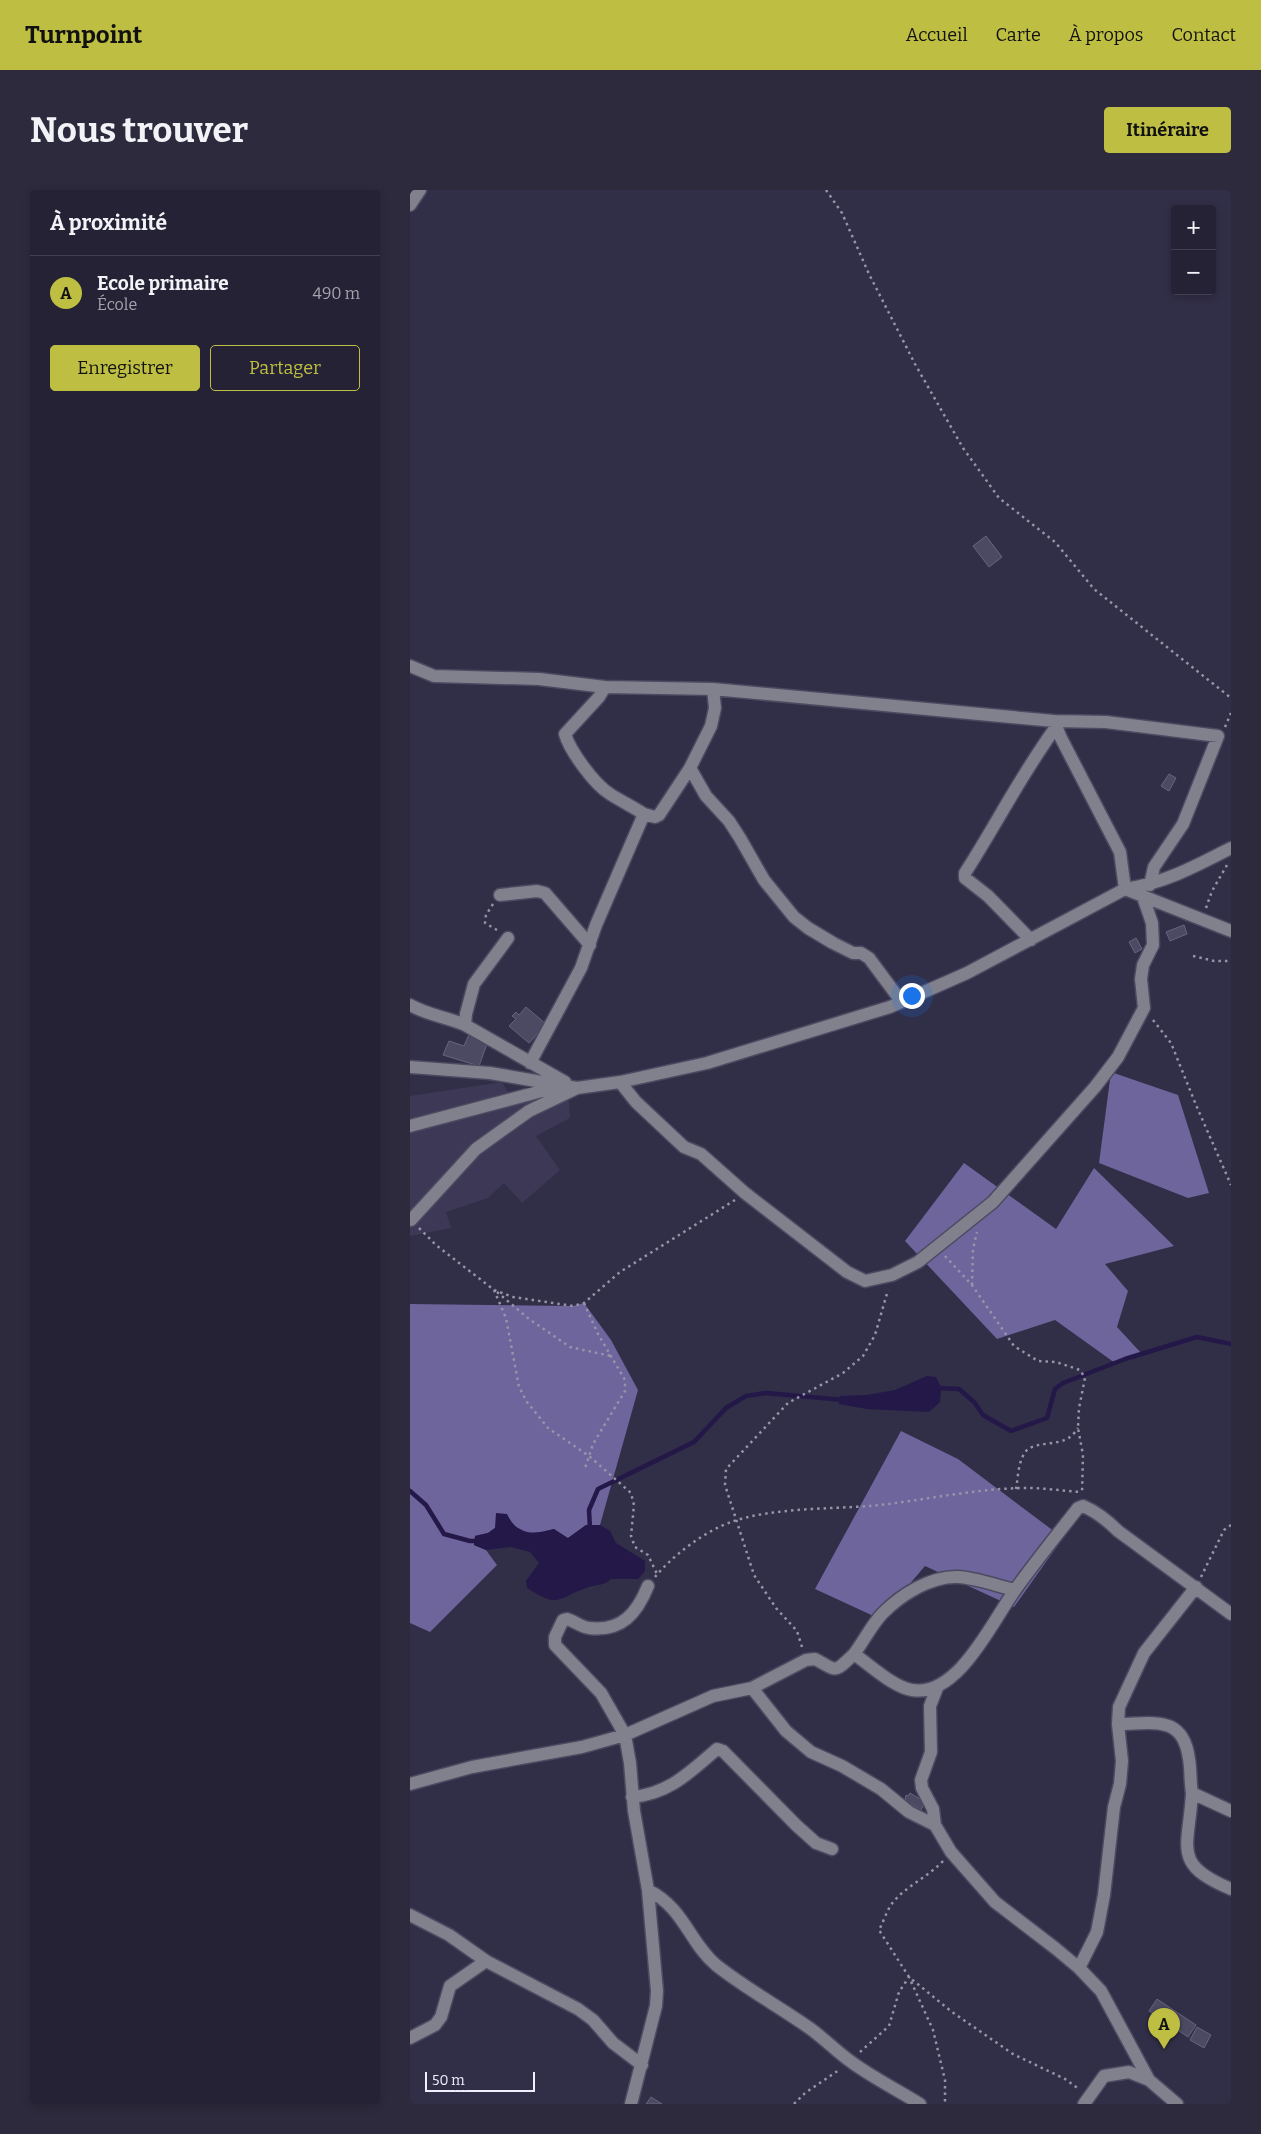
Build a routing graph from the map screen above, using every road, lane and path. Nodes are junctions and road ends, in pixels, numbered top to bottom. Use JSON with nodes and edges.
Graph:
{"nodes":[{"id":1,"x":420,"y":190,"type":"edge"},
{"id":2,"x":826,"y":190,"type":"edge"},
{"id":3,"x":410,"y":205,"type":"edge"},
{"id":4,"x":410,"y":666,"type":"edge"},
{"id":5,"x":606,"y":687,"type":"junction"},
{"id":6,"x":713,"y":689,"type":"junction"},
{"id":7,"x":1231,"y":698,"type":"edge"},
{"id":8,"x":1055,"y":724,"type":"junction"},
{"id":9,"x":690,"y":768,"type":"junction"},
{"id":10,"x":644,"y":814,"type":"junction"},
{"id":11,"x":1231,"y":848,"type":"edge"},
{"id":12,"x":1231,"y":861,"type":"edge"},
{"id":13,"x":1150,"y":885,"type":"junction"},
{"id":14,"x":1125,"y":889,"type":"junction"},
{"id":15,"x":500,"y":895,"type":"joint"},
{"id":16,"x":1144,"y":897,"type":"junction"},
{"id":17,"x":1202,"y":921,"type":"junction"},
{"id":18,"x":1231,"y":931,"type":"edge"},
{"id":19,"x":508,"y":938,"type":"joint"},
{"id":20,"x":1031,"y":940,"type":"junction"},
{"id":21,"x":590,"y":945,"type":"junction"},
{"id":22,"x":1193,"y":956,"type":"dead end"},
{"id":23,"x":1231,"y":960,"type":"edge"},
{"id":24,"x":901,"y":1001,"type":"junction"},
{"id":25,"x":410,"y":1005,"type":"edge"},
{"id":26,"x":1144,"y":1008,"type":"junction"},
{"id":27,"x":465,"y":1025,"type":"junction"},
{"id":28,"x":530,"y":1063,"type":"junction"},
{"id":29,"x":410,"y":1067,"type":"edge"},
{"id":30,"x":620,"y":1082,"type":"junction"},
{"id":31,"x":562,"y":1086,"type":"junction"},
{"id":32,"x":577,"y":1088,"type":"junction"},
{"id":33,"x":410,"y":1126,"type":"edge"},
{"id":34,"x":1231,"y":1185,"type":"edge"},
{"id":35,"x":745,"y":1193,"type":"junction"},
{"id":36,"x":980,"y":1213,"type":"junction"},
{"id":37,"x":410,"y":1220,"type":"edge"},
{"id":38,"x":937,"y":1248,"type":"junction"},
{"id":39,"x":892,"y":1275,"type":"junction"},
{"id":40,"x":972,"y":1285,"type":"junction"},
{"id":41,"x":494,"y":1290,"type":"junction"},
{"id":42,"x":584,"y":1303,"type":"junction"},
{"id":43,"x":611,"y":1356,"type":"junction"},
{"id":44,"x":1078,"y":1428,"type":"junction"},
{"id":45,"x":589,"y":1456,"type":"junction"},
{"id":46,"x":585,"y":1468,"type":"dead end"},
{"id":47,"x":1016,"y":1489,"type":"junction"},
{"id":48,"x":1082,"y":1492,"type":"junction"},
{"id":49,"x":1083,"y":1506,"type":"junction"},
{"id":50,"x":736,"y":1521,"type":"junction"},
{"id":51,"x":1231,"y":1525,"type":"edge"},
{"id":52,"x":658,"y":1574,"type":"junction"},
{"id":53,"x":648,"y":1586,"type":"joint"},
{"id":54,"x":1196,"y":1587,"type":"junction"},
{"id":55,"x":1015,"y":1590,"type":"junction"},
{"id":56,"x":1231,"y":1614,"type":"edge"},
{"id":57,"x":854,"y":1654,"type":"junction"},
{"id":58,"x":806,"y":1660,"type":"junction"},
{"id":59,"x":752,"y":1688,"type":"junction"},
{"id":60,"x":937,"y":1688,"type":"junction"},
{"id":61,"x":1118,"y":1724,"type":"junction"},
{"id":62,"x":625,"y":1735,"type":"junction"},
{"id":63,"x":410,"y":1784,"type":"edge"},
{"id":64,"x":1192,"y":1793,"type":"junction"},
{"id":65,"x":632,"y":1797,"type":"junction"},
{"id":66,"x":1231,"y":1811,"type":"edge"},
{"id":67,"x":935,"y":1825,"type":"junction"},
{"id":68,"x":832,"y":1849,"type":"dead end"},
{"id":69,"x":951,"y":1852,"type":"junction"},
{"id":70,"x":1231,"y":1889,"type":"edge"},
{"id":71,"x":648,"y":1890,"type":"junction"},
{"id":72,"x":410,"y":1916,"type":"edge"},
{"id":73,"x":486,"y":1961,"type":"junction"},
{"id":74,"x":1079,"y":1968,"type":"junction"},
{"id":75,"x":909,"y":1977,"type":"junction"},
{"id":76,"x":410,"y":2038,"type":"edge"},
{"id":77,"x":851,"y":2062,"type":"junction"},
{"id":78,"x":642,"y":2065,"type":"junction"},
{"id":79,"x":1149,"y":2080,"type":"junction"},
{"id":80,"x":1086,"y":2100,"type":"edge"},
{"id":81,"x":631,"y":2104,"type":"edge"},
{"id":82,"x":794,"y":2104,"type":"edge"},
{"id":83,"x":920,"y":2104,"type":"edge"},
{"id":84,"x":945,"y":2104,"type":"edge"},
{"id":85,"x":1177,"y":2104,"type":"edge"}],
"edges":[{"from":1,"to":3,"type":"street"},
{"from":2,"to":7,"type":"path"},
{"from":4,"to":5,"type":"street"},
{"from":5,"to":6,"type":"street"},
{"from":5,"to":10,"type":"street"},
{"from":6,"to":8,"type":"street"},
{"from":6,"to":9,"type":"street"},
{"from":8,"to":13,"type":"street"},
{"from":8,"to":14,"type":"street"},
{"from":8,"to":20,"type":"street"},
{"from":9,"to":10,"type":"street"},
{"from":9,"to":24,"type":"street"},
{"from":10,"to":21,"type":"street"},
{"from":11,"to":13,"type":"street"},
{"from":12,"to":17,"type":"path"},
{"from":13,"to":14,"type":"street"},
{"from":14,"to":16,"type":"street"},
{"from":14,"to":20,"type":"street"},
{"from":15,"to":19,"type":"path"},
{"from":15,"to":21,"type":"street"},
{"from":16,"to":17,"type":"street"},
{"from":16,"to":26,"type":"street"},
{"from":17,"to":18,"type":"street"},
{"from":19,"to":27,"type":"street"},
{"from":20,"to":24,"type":"street"},
{"from":21,"to":28,"type":"street"},
{"from":22,"to":23,"type":"path"},
{"from":24,"to":30,"type":"street"},
{"from":25,"to":27,"type":"street"},
{"from":26,"to":34,"type":"path"},
{"from":26,"to":36,"type":"street"},
{"from":27,"to":28,"type":"street"},
{"from":28,"to":32,"type":"street"},
{"from":29,"to":31,"type":"street"},
{"from":30,"to":32,"type":"street"},
{"from":30,"to":35,"type":"street"},
{"from":31,"to":32,"type":"street"},
{"from":31,"to":33,"type":"street"},
{"from":32,"to":37,"type":"street"},
{"from":35,"to":39,"type":"street"},
{"from":35,"to":42,"type":"path"},
{"from":36,"to":38,"type":"street"},
{"from":36,"to":40,"type":"path"},
{"from":37,"to":41,"type":"path"},
{"from":38,"to":39,"type":"street"},
{"from":38,"to":40,"type":"path"},
{"from":39,"to":50,"type":"path"},
{"from":40,"to":44,"type":"path"},
{"from":41,"to":42,"type":"path"},
{"from":41,"to":43,"type":"path"},
{"from":41,"to":45,"type":"path"},
{"from":42,"to":43,"type":"path"},
{"from":43,"to":45,"type":"path"},
{"from":44,"to":47,"type":"path"},
{"from":44,"to":48,"type":"path"},
{"from":45,"to":46,"type":"path"},
{"from":45,"to":52,"type":"path"},
{"from":47,"to":48,"type":"path"},
{"from":47,"to":50,"type":"path"},
{"from":48,"to":49,"type":"path"},
{"from":49,"to":54,"type":"street"},
{"from":49,"to":55,"type":"street"},
{"from":50,"to":52,"type":"path"},
{"from":50,"to":58,"type":"path"},
{"from":51,"to":54,"type":"path"},
{"from":52,"to":53,"type":"path"},
{"from":53,"to":62,"type":"street"},
{"from":54,"to":56,"type":"street"},
{"from":54,"to":61,"type":"street"},
{"from":55,"to":57,"type":"street"},
{"from":55,"to":60,"type":"street"},
{"from":57,"to":58,"type":"street"},
{"from":57,"to":60,"type":"street"},
{"from":58,"to":59,"type":"street"},
{"from":59,"to":62,"type":"street"},
{"from":59,"to":67,"type":"street"},
{"from":60,"to":67,"type":"street"},
{"from":61,"to":64,"type":"street"},
{"from":61,"to":74,"type":"street"},
{"from":62,"to":63,"type":"street"},
{"from":62,"to":65,"type":"street"},
{"from":64,"to":66,"type":"street"},
{"from":64,"to":70,"type":"street"},
{"from":65,"to":68,"type":"street"},
{"from":65,"to":71,"type":"street"},
{"from":67,"to":69,"type":"street"},
{"from":69,"to":74,"type":"street"},
{"from":69,"to":75,"type":"path"},
{"from":71,"to":77,"type":"street"},
{"from":71,"to":78,"type":"street"},
{"from":72,"to":73,"type":"street"},
{"from":73,"to":76,"type":"street"},
{"from":73,"to":78,"type":"street"},
{"from":74,"to":79,"type":"street"},
{"from":75,"to":77,"type":"path"},
{"from":75,"to":80,"type":"path"},
{"from":75,"to":84,"type":"path"},
{"from":77,"to":82,"type":"path"},
{"from":77,"to":83,"type":"street"},
{"from":78,"to":81,"type":"street"},
{"from":79,"to":80,"type":"street"},
{"from":79,"to":85,"type":"street"}]}
